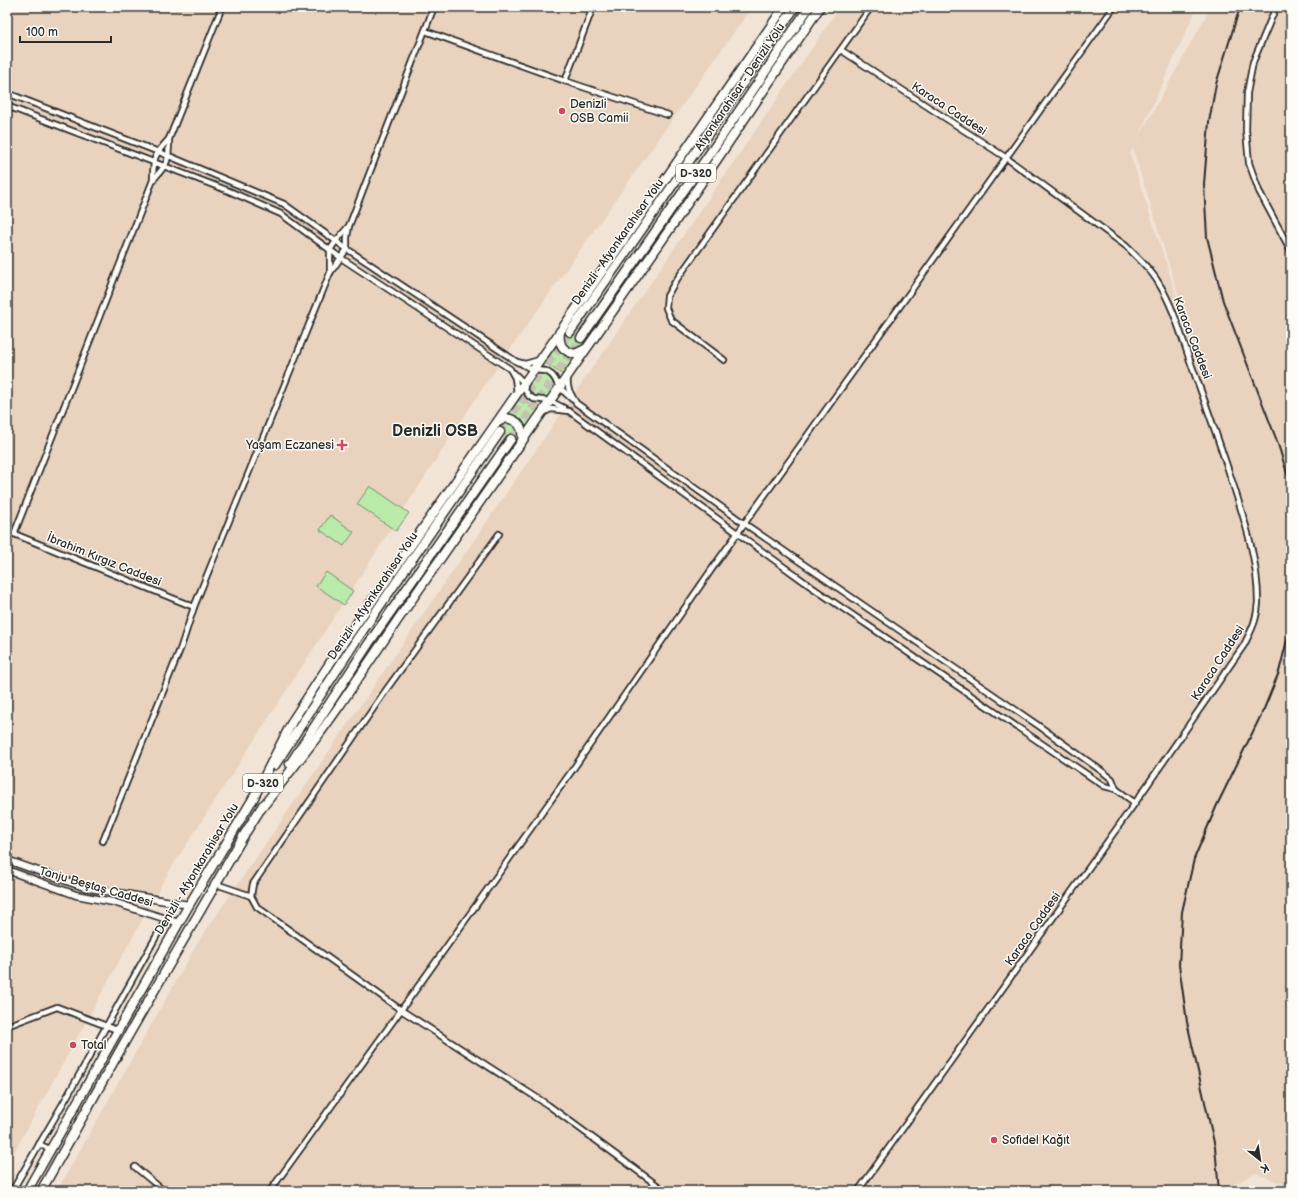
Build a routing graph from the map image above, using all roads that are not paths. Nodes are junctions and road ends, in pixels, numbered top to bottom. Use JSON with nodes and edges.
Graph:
{"nodes":[{"id":1,"x":222,"y":7,"type":"edge"},
{"id":2,"x":434,"y":7,"type":"edge"},
{"id":3,"x":593,"y":7,"type":"edge"},
{"id":4,"x":784,"y":7,"type":"edge"},
{"id":5,"x":795,"y":7,"type":"edge"},
{"id":6,"x":809,"y":7,"type":"edge"},
{"id":7,"x":820,"y":7,"type":"edge"},
{"id":8,"x":871,"y":7,"type":"edge"},
{"id":9,"x":1114,"y":7,"type":"edge"},
{"id":10,"x":1276,"y":7,"type":"edge"},
{"id":11,"x":425,"y":30,"type":"junction"},
{"id":12,"x":841,"y":50,"type":"junction"},
{"id":13,"x":564,"y":81,"type":"junction"},
{"id":14,"x":7,"y":93,"type":"edge"},
{"id":15,"x":7,"y":106,"type":"edge"},
{"id":16,"x":668,"y":115,"type":"dead end"},
{"id":17,"x":169,"y":139,"type":"junction"},
{"id":18,"x":157,"y":151,"type":"junction"},
{"id":19,"x":169,"y":156,"type":"junction"},
{"id":20,"x":1006,"y":157,"type":"junction"},
{"id":21,"x":153,"y":163,"type":"junction"},
{"id":22,"x":164,"y":167,"type":"junction"},
{"id":23,"x":153,"y":180,"type":"junction"},
{"id":24,"x":349,"y":226,"type":"junction"},
{"id":25,"x":336,"y":241,"type":"junction"},
{"id":26,"x":347,"y":249,"type":"junction"},
{"id":27,"x":330,"y":250,"type":"junction"},
{"id":28,"x":1291,"y":251,"type":"edge"},
{"id":29,"x":341,"y":258,"type":"junction"},
{"id":30,"x":330,"y":273,"type":"junction"},
{"id":31,"x":560,"y":331,"type":"junction"},
{"id":32,"x":570,"y":332,"type":"tunnel mouth"},
{"id":33,"x":581,"y":338,"type":"tunnel mouth"},
{"id":34,"x":586,"y":348,"type":"junction"},
{"id":35,"x":540,"y":360,"type":"junction"},
{"id":36,"x":724,"y":360,"type":"dead end"},
{"id":37,"x":517,"y":362,"type":"junction"},
{"id":38,"x":510,"y":369,"type":"junction"},
{"id":39,"x":533,"y":370,"type":"junction"},
{"id":40,"x":569,"y":374,"type":"junction"},
{"id":41,"x":524,"y":383,"type":"junction"},
{"id":42,"x":559,"y":387,"type":"junction"},
{"id":43,"x":517,"y":393,"type":"junction"},
{"id":44,"x":550,"y":401,"type":"junction"},
{"id":45,"x":576,"y":403,"type":"junction"},
{"id":46,"x":569,"y":411,"type":"junction"},
{"id":47,"x":541,"y":414,"type":"junction"},
{"id":48,"x":494,"y":425,"type":"junction"},
{"id":49,"x":500,"y":432,"type":"tunnel mouth"},
{"id":50,"x":511,"y":439,"type":"tunnel mouth"},
{"id":51,"x":522,"y":442,"type":"junction"},
{"id":52,"x":745,"y":524,"type":"junction"},
{"id":53,"x":7,"y":531,"type":"edge"},
{"id":54,"x":14,"y":534,"type":"junction"},
{"id":55,"x":499,"y":534,"type":"dead end"},
{"id":56,"x":737,"y":534,"type":"junction"},
{"id":57,"x":194,"y":607,"type":"junction"},
{"id":58,"x":1116,"y":788,"type":"junction"},
{"id":59,"x":252,"y":801,"type":"junction"},
{"id":60,"x":1135,"y":803,"type":"junction"},
{"id":61,"x":261,"y":808,"type":"junction"},
{"id":62,"x":103,"y":841,"type":"dead end"},
{"id":63,"x":7,"y":860,"type":"edge"},
{"id":64,"x":7,"y":870,"type":"edge"},
{"id":65,"x":216,"y":884,"type":"junction"},
{"id":66,"x":251,"y":896,"type":"junction"},
{"id":67,"x":189,"y":905,"type":"junction"},
{"id":68,"x":166,"y":919,"type":"junction"},
{"id":69,"x":179,"y":923,"type":"junction"},
{"id":70,"x":401,"y":1010,"type":"junction"},
{"id":71,"x":7,"y":1026,"type":"edge"},
{"id":72,"x":105,"y":1026,"type":"junction"},
{"id":73,"x":117,"y":1030,"type":"junction"},
{"id":74,"x":39,"y":1144,"type":"junction"},
{"id":75,"x":51,"y":1150,"type":"junction"},
{"id":76,"x":135,"y":1167,"type":"dead end"},
{"id":77,"x":12,"y":1191,"type":"edge"},
{"id":78,"x":27,"y":1191,"type":"edge"},
{"id":79,"x":41,"y":1191,"type":"edge"},
{"id":80,"x":164,"y":1191,"type":"edge"},
{"id":81,"x":270,"y":1191,"type":"edge"},
{"id":82,"x":665,"y":1191,"type":"edge"},
{"id":83,"x":858,"y":1191,"type":"edge"}],
"edges":[{"from":1,"to":17,"type":"street"},
{"from":2,"to":11,"type":"street"},
{"from":3,"to":13,"type":"street"},
{"from":4,"to":31,"type":"highway"},
{"from":5,"to":32,"type":"highway","name":"Denizli - Afyonkarahisar Yolu","number":"D-320"},
{"from":6,"to":33,"type":"highway","name":"Afyonkarahisar - Denizli Yolu","number":"D-320"},
{"from":7,"to":34,"type":"highway"},
{"from":8,"to":12,"type":"street"},
{"from":9,"to":20,"type":"street"},
{"from":10,"to":28,"type":"street"},
{"from":11,"to":13,"type":"street"},
{"from":11,"to":24,"type":"street"},
{"from":12,"to":20,"type":"street","name":"Karaca Caddesi"},
{"from":12,"to":36,"type":"street"},
{"from":13,"to":16,"type":"street"},
{"from":14,"to":18,"type":"street"},
{"from":15,"to":21,"type":"street"},
{"from":17,"to":18,"type":"street"},
{"from":17,"to":19,"type":"street"},
{"from":18,"to":19,"type":"street"},
{"from":18,"to":21,"type":"street"},
{"from":19,"to":22,"type":"street"},
{"from":19,"to":25,"type":"street"},
{"from":20,"to":52,"type":"street"},
{"from":20,"to":60,"type":"street","name":"Karaca Caddesi"},
{"from":21,"to":22,"type":"street"},
{"from":21,"to":23,"type":"street"},
{"from":22,"to":23,"type":"street"},
{"from":22,"to":27,"type":"street"},
{"from":23,"to":54,"type":"street"},
{"from":24,"to":25,"type":"street"},
{"from":24,"to":26,"type":"street"},
{"from":25,"to":26,"type":"street"},
{"from":25,"to":27,"type":"street"},
{"from":26,"to":29,"type":"street"},
{"from":26,"to":37,"type":"street"},
{"from":27,"to":29,"type":"street"},
{"from":27,"to":30,"type":"street"},
{"from":29,"to":30,"type":"street"},
{"from":29,"to":38,"type":"street"},
{"from":30,"to":57,"type":"street"},
{"from":31,"to":34,"type":"highway"},
{"from":31,"to":35,"type":"highway"},
{"from":34,"to":40,"type":"highway"},
{"from":35,"to":37,"type":"street"},
{"from":35,"to":39,"type":"highway"},
{"from":37,"to":39,"type":"street"},
{"from":38,"to":41,"type":"street"},
{"from":38,"to":43,"type":"street"},
{"from":39,"to":41,"type":"highway"},
{"from":39,"to":42,"type":"street"},
{"from":40,"to":42,"type":"highway"},
{"from":40,"to":45,"type":"street"},
{"from":41,"to":43,"type":"highway"},
{"from":41,"to":44,"type":"street"},
{"from":42,"to":44,"type":"highway"},
{"from":42,"to":45,"type":"street"},
{"from":43,"to":48,"type":"highway"},
{"from":44,"to":46,"type":"street"},
{"from":44,"to":47,"type":"highway"},
{"from":45,"to":52,"type":"street"},
{"from":46,"to":47,"type":"street"},
{"from":46,"to":56,"type":"street"},
{"from":47,"to":51,"type":"highway"},
{"from":48,"to":51,"type":"highway"},
{"from":48,"to":59,"type":"highway"},
{"from":49,"to":59,"type":"highway","name":"Denizli - Afyonkarahisar Yolu","number":"D-320"},
{"from":50,"to":61,"type":"highway","number":"D-320"},
{"from":51,"to":61,"type":"highway"},
{"from":52,"to":56,"type":"street"},
{"from":52,"to":58,"type":"street"},
{"from":53,"to":54,"type":"street","name":"İbrahim Kırgız Caddesi"},
{"from":54,"to":57,"type":"street","name":"İbrahim Kırgız Caddesi"},
{"from":55,"to":66,"type":"street"},
{"from":56,"to":58,"type":"street"},
{"from":56,"to":70,"type":"street"},
{"from":57,"to":62,"type":"street"},
{"from":58,"to":60,"type":"street"},
{"from":59,"to":67,"type":"highway","name":"Denizli - Afyonkarahisar Yolu","number":"D-320"},
{"from":60,"to":83,"type":"street","name":"Karaca Caddesi"},
{"from":61,"to":65,"type":"highway","number":"D-320"},
{"from":63,"to":67,"type":"street","name":"Tanju Beştaş Caddesi"},
{"from":64,"to":68,"type":"street","name":"Tanju Beştaş Caddesi"},
{"from":65,"to":66,"type":"street"},
{"from":65,"to":79,"type":"highway","number":"D-320"},
{"from":66,"to":70,"type":"street"},
{"from":67,"to":69,"type":"highway","name":"Denizli - Afyonkarahisar Yolu","number":"D-320"},
{"from":68,"to":69,"type":"street","name":"Tanju Beştaş Caddesi"},
{"from":68,"to":72,"type":"street"},
{"from":69,"to":73,"type":"highway","name":"Denizli - Afyonkarahisar Yolu","number":"D-320"},
{"from":70,"to":81,"type":"street"},
{"from":70,"to":82,"type":"street"},
{"from":71,"to":72,"type":"street"},
{"from":72,"to":73,"type":"street"},
{"from":72,"to":74,"type":"street"},
{"from":73,"to":75,"type":"highway","name":"Denizli - Afyonkarahisar Yolu","number":"D-320"},
{"from":74,"to":75,"type":"street"},
{"from":74,"to":77,"type":"street"},
{"from":75,"to":78,"type":"highway","name":"Denizli - Afyonkarahisar Yolu","number":"D-320"},
{"from":76,"to":80,"type":"street"}]}
